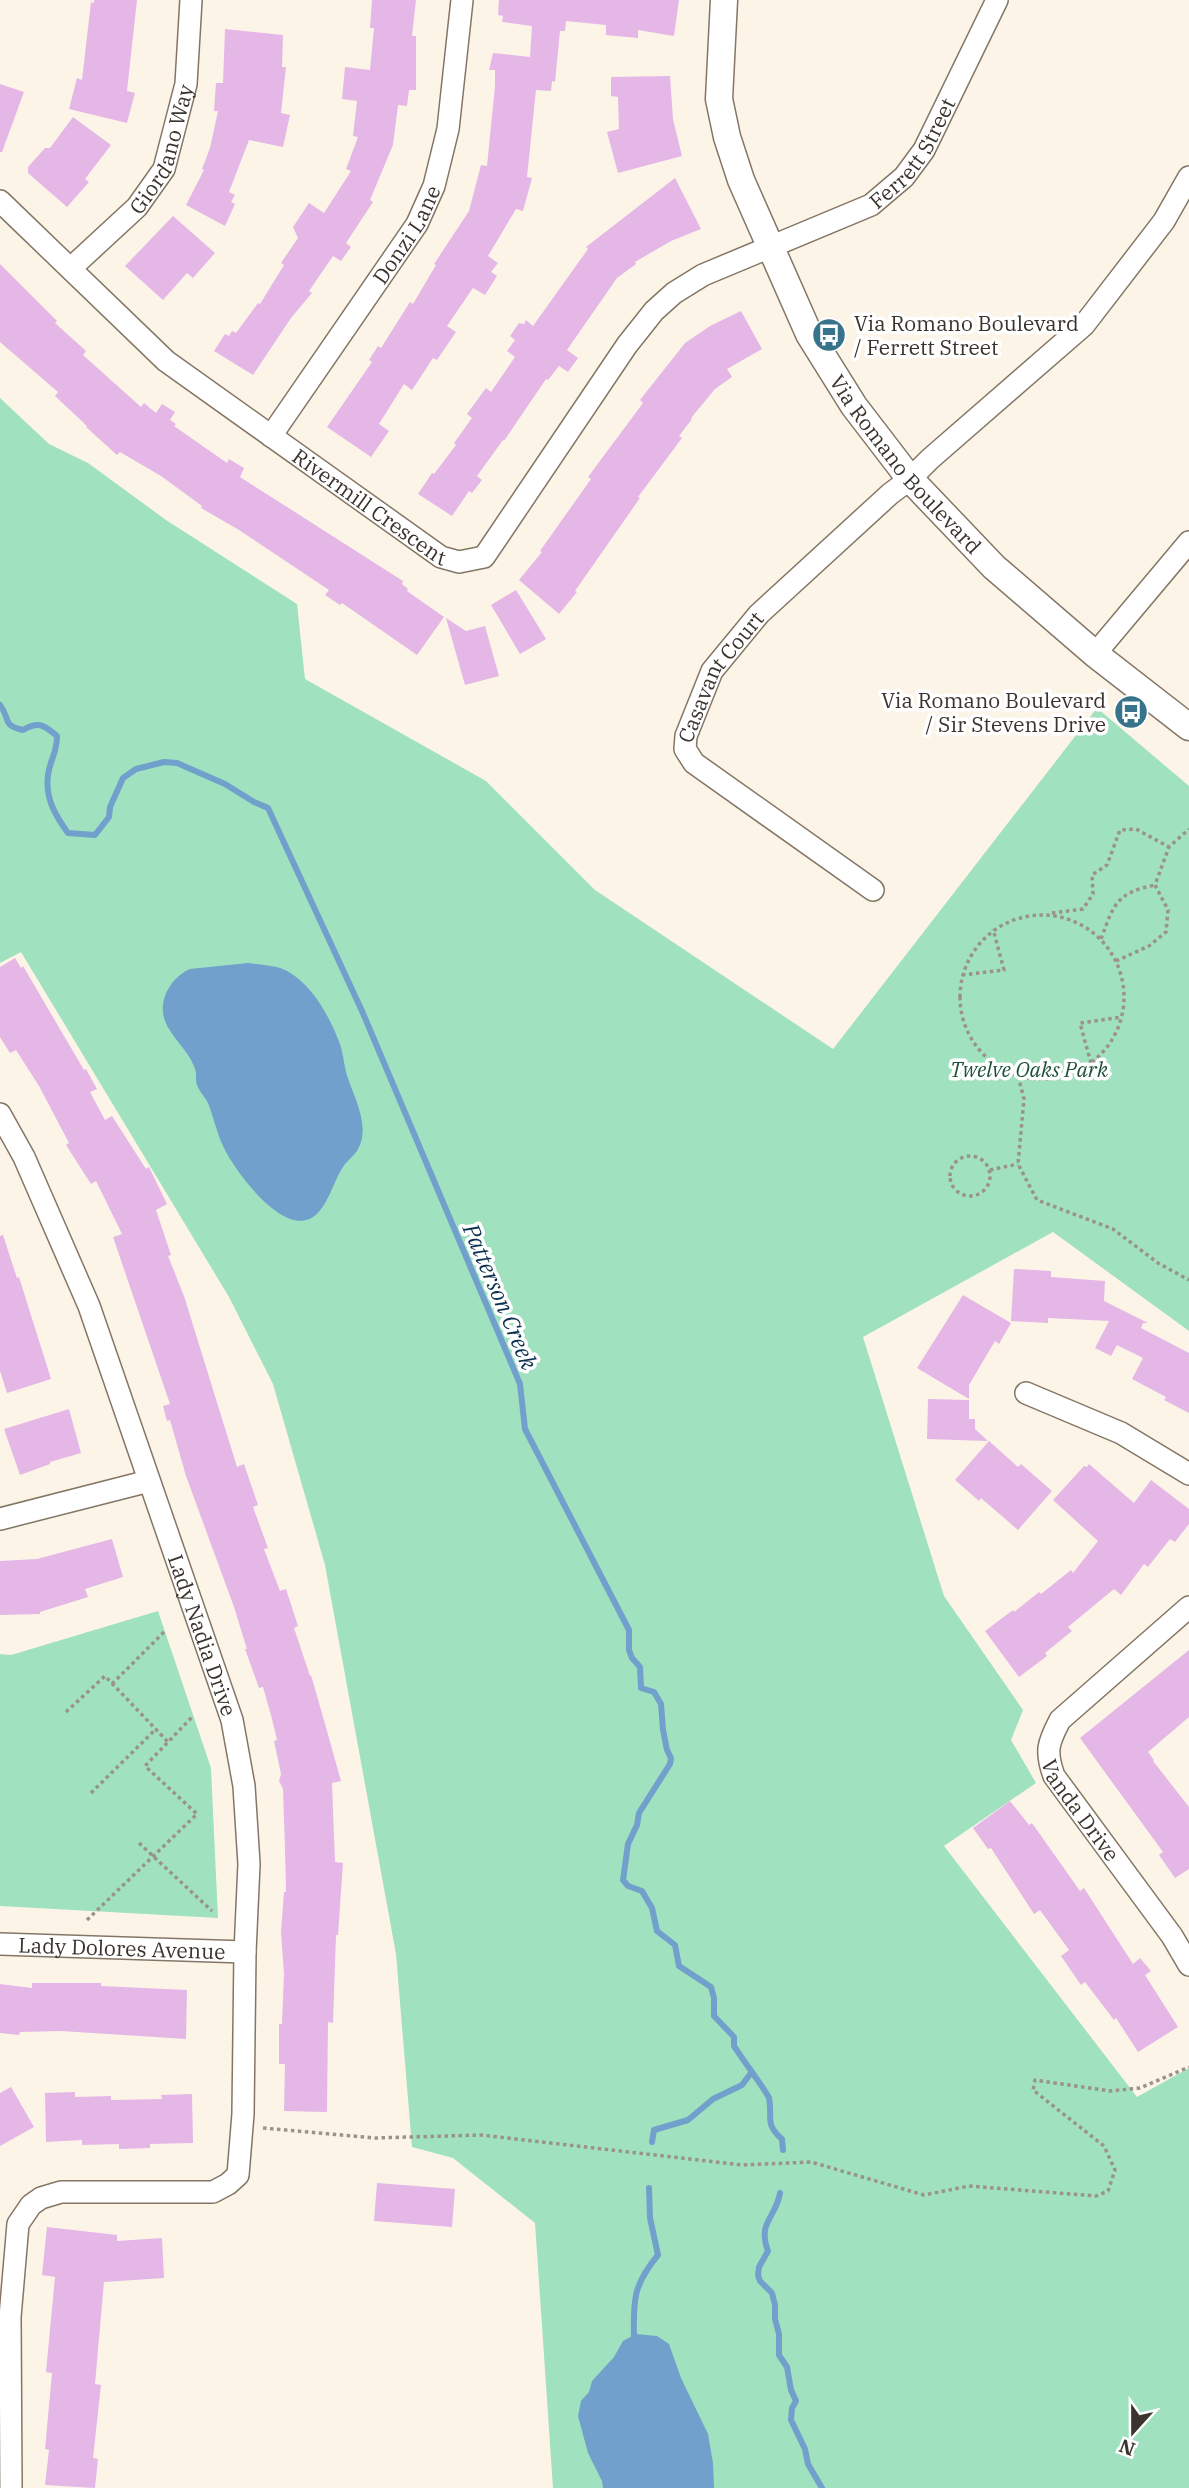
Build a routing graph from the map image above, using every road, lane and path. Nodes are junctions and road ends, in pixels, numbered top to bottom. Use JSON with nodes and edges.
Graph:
{"nodes":[{"id":1,"x":191,"y":0,"type":"edge"},
{"id":2,"x":462,"y":0,"type":"edge"},
{"id":3,"x":724,"y":0,"type":"edge"},
{"id":4,"x":997,"y":0,"type":"edge"},
{"id":5,"x":1189,"y":177,"type":"edge"},
{"id":6,"x":0,"y":201,"type":"edge"},
{"id":7,"x":770,"y":246,"type":"junction"},
{"id":8,"x":71,"y":268,"type":"junction"},
{"id":9,"x":271,"y":436,"type":"junction"},
{"id":10,"x":910,"y":479,"type":"junction"},
{"id":11,"x":1189,"y":542,"type":"edge"},
{"id":12,"x":1095,"y":654,"type":"junction"},
{"id":13,"x":1189,"y":727,"type":"edge"},
{"id":14,"x":1189,"y":829,"type":"edge"},
{"id":15,"x":1169,"y":847,"type":"junction"},
{"id":16,"x":1155,"y":885,"type":"junction"},
{"id":17,"x":873,"y":890,"type":"dead end"},
{"id":18,"x":1048,"y":914,"type":"junction"},
{"id":19,"x":993,"y":929,"type":"junction"},
{"id":20,"x":1101,"y":939,"type":"junction"},
{"id":21,"x":1116,"y":961,"type":"junction"},
{"id":22,"x":961,"y":975,"type":"junction"},
{"id":23,"x":1122,"y":1017,"type":"junction"},
{"id":24,"x":1091,"y":1063,"type":"junction"},
{"id":25,"x":1018,"y":1076,"type":"junction"},
{"id":26,"x":0,"y":1114,"type":"edge"},
{"id":27,"x":1018,"y":1164,"type":"junction"},
{"id":28,"x":990,"y":1170,"type":"junction"},
{"id":29,"x":1189,"y":1280,"type":"edge"},
{"id":30,"x":1026,"y":1393,"type":"dead end"},
{"id":31,"x":1189,"y":1474,"type":"edge"},
{"id":32,"x":149,"y":1481,"type":"junction"},
{"id":33,"x":0,"y":1518,"type":"edge"},
{"id":34,"x":1189,"y":1608,"type":"edge"},
{"id":35,"x":165,"y":1631,"type":"dead end"},
{"id":36,"x":113,"y":1684,"type":"junction"},
{"id":37,"x":66,"y":1712,"type":"dead end"},
{"id":38,"x":193,"y":1716,"type":"dead end"},
{"id":39,"x":156,"y":1729,"type":"junction"},
{"id":40,"x":168,"y":1742,"type":"junction"},
{"id":41,"x":91,"y":1793,"type":"dead end"},
{"id":42,"x":139,"y":1843,"type":"dead end"},
{"id":43,"x":153,"y":1857,"type":"junction"},
{"id":44,"x":212,"y":1911,"type":"dead end"},
{"id":45,"x":87,"y":1920,"type":"dead end"},
{"id":46,"x":1181,"y":1930,"type":"edge"},
{"id":47,"x":0,"y":1944,"type":"edge"},
{"id":48,"x":245,"y":1952,"type":"junction"},
{"id":49,"x":1189,"y":1965,"type":"edge"},
{"id":50,"x":1189,"y":2067,"type":"edge"},
{"id":51,"x":263,"y":2128,"type":"dead end"},
{"id":52,"x":11,"y":2488,"type":"edge"}],
"edges":[{"from":1,"to":8,"type":"street","name":"Giordano Way"},
{"from":2,"to":9,"type":"street","name":"Donzi Lane"},
{"from":3,"to":7,"type":"street","name":"Via Romano Boulevard"},
{"from":4,"to":7,"type":"street","name":"Ferrett Street"},
{"from":5,"to":10,"type":"street","name":"Casavant Court"},
{"from":6,"to":8,"type":"street","name":"Rivermill Crescent"},
{"from":7,"to":9,"type":"street","name":"Rivermill Crescent"},
{"from":7,"to":10,"type":"street","name":"Via Romano Boulevard"},
{"from":8,"to":9,"type":"street","name":"Rivermill Crescent"},
{"from":10,"to":12,"type":"street","name":"Via Romano Boulevard"},
{"from":10,"to":17,"type":"street","name":"Casavant Court"},
{"from":11,"to":12,"type":"street"},
{"from":12,"to":13,"type":"street","name":"Via Romano Boulevard"},
{"from":14,"to":15,"type":"path"},
{"from":15,"to":16,"type":"path"},
{"from":15,"to":18,"type":"path"},
{"from":16,"to":20,"type":"path"},
{"from":16,"to":21,"type":"path"},
{"from":18,"to":19,"type":"path"},
{"from":18,"to":20,"type":"path"},
{"from":19,"to":22,"type":"path"},
{"from":19,"to":22,"type":"path"},
{"from":20,"to":21,"type":"path"},
{"from":21,"to":23,"type":"path"},
{"from":22,"to":25,"type":"path"},
{"from":23,"to":24,"type":"path"},
{"from":23,"to":24,"type":"path"},
{"from":24,"to":25,"type":"path"},
{"from":25,"to":27,"type":"path"},
{"from":26,"to":32,"type":"street","name":"Lady Nadia Drive"},
{"from":27,"to":28,"type":"path"},
{"from":27,"to":29,"type":"path"},
{"from":28,"to":28,"type":"path"},
{"from":30,"to":31,"type":"street"},
{"from":32,"to":33,"type":"street"},
{"from":32,"to":48,"type":"street","name":"Lady Nadia Drive"},
{"from":34,"to":46,"type":"street","name":"Vanda Drive"},
{"from":35,"to":36,"type":"path"},
{"from":36,"to":37,"type":"path"},
{"from":36,"to":39,"type":"path"},
{"from":38,"to":40,"type":"path"},
{"from":39,"to":40,"type":"path"},
{"from":39,"to":41,"type":"path"},
{"from":40,"to":43,"type":"path"},
{"from":42,"to":43,"type":"path"},
{"from":43,"to":44,"type":"path"},
{"from":43,"to":45,"type":"path"},
{"from":46,"to":49,"type":"street","name":"Vanda Drive"},
{"from":47,"to":48,"type":"street","name":"Lady Dolores Avenue"},
{"from":48,"to":52,"type":"street","name":"Lady Nadia Drive"},
{"from":50,"to":51,"type":"path"}]}
